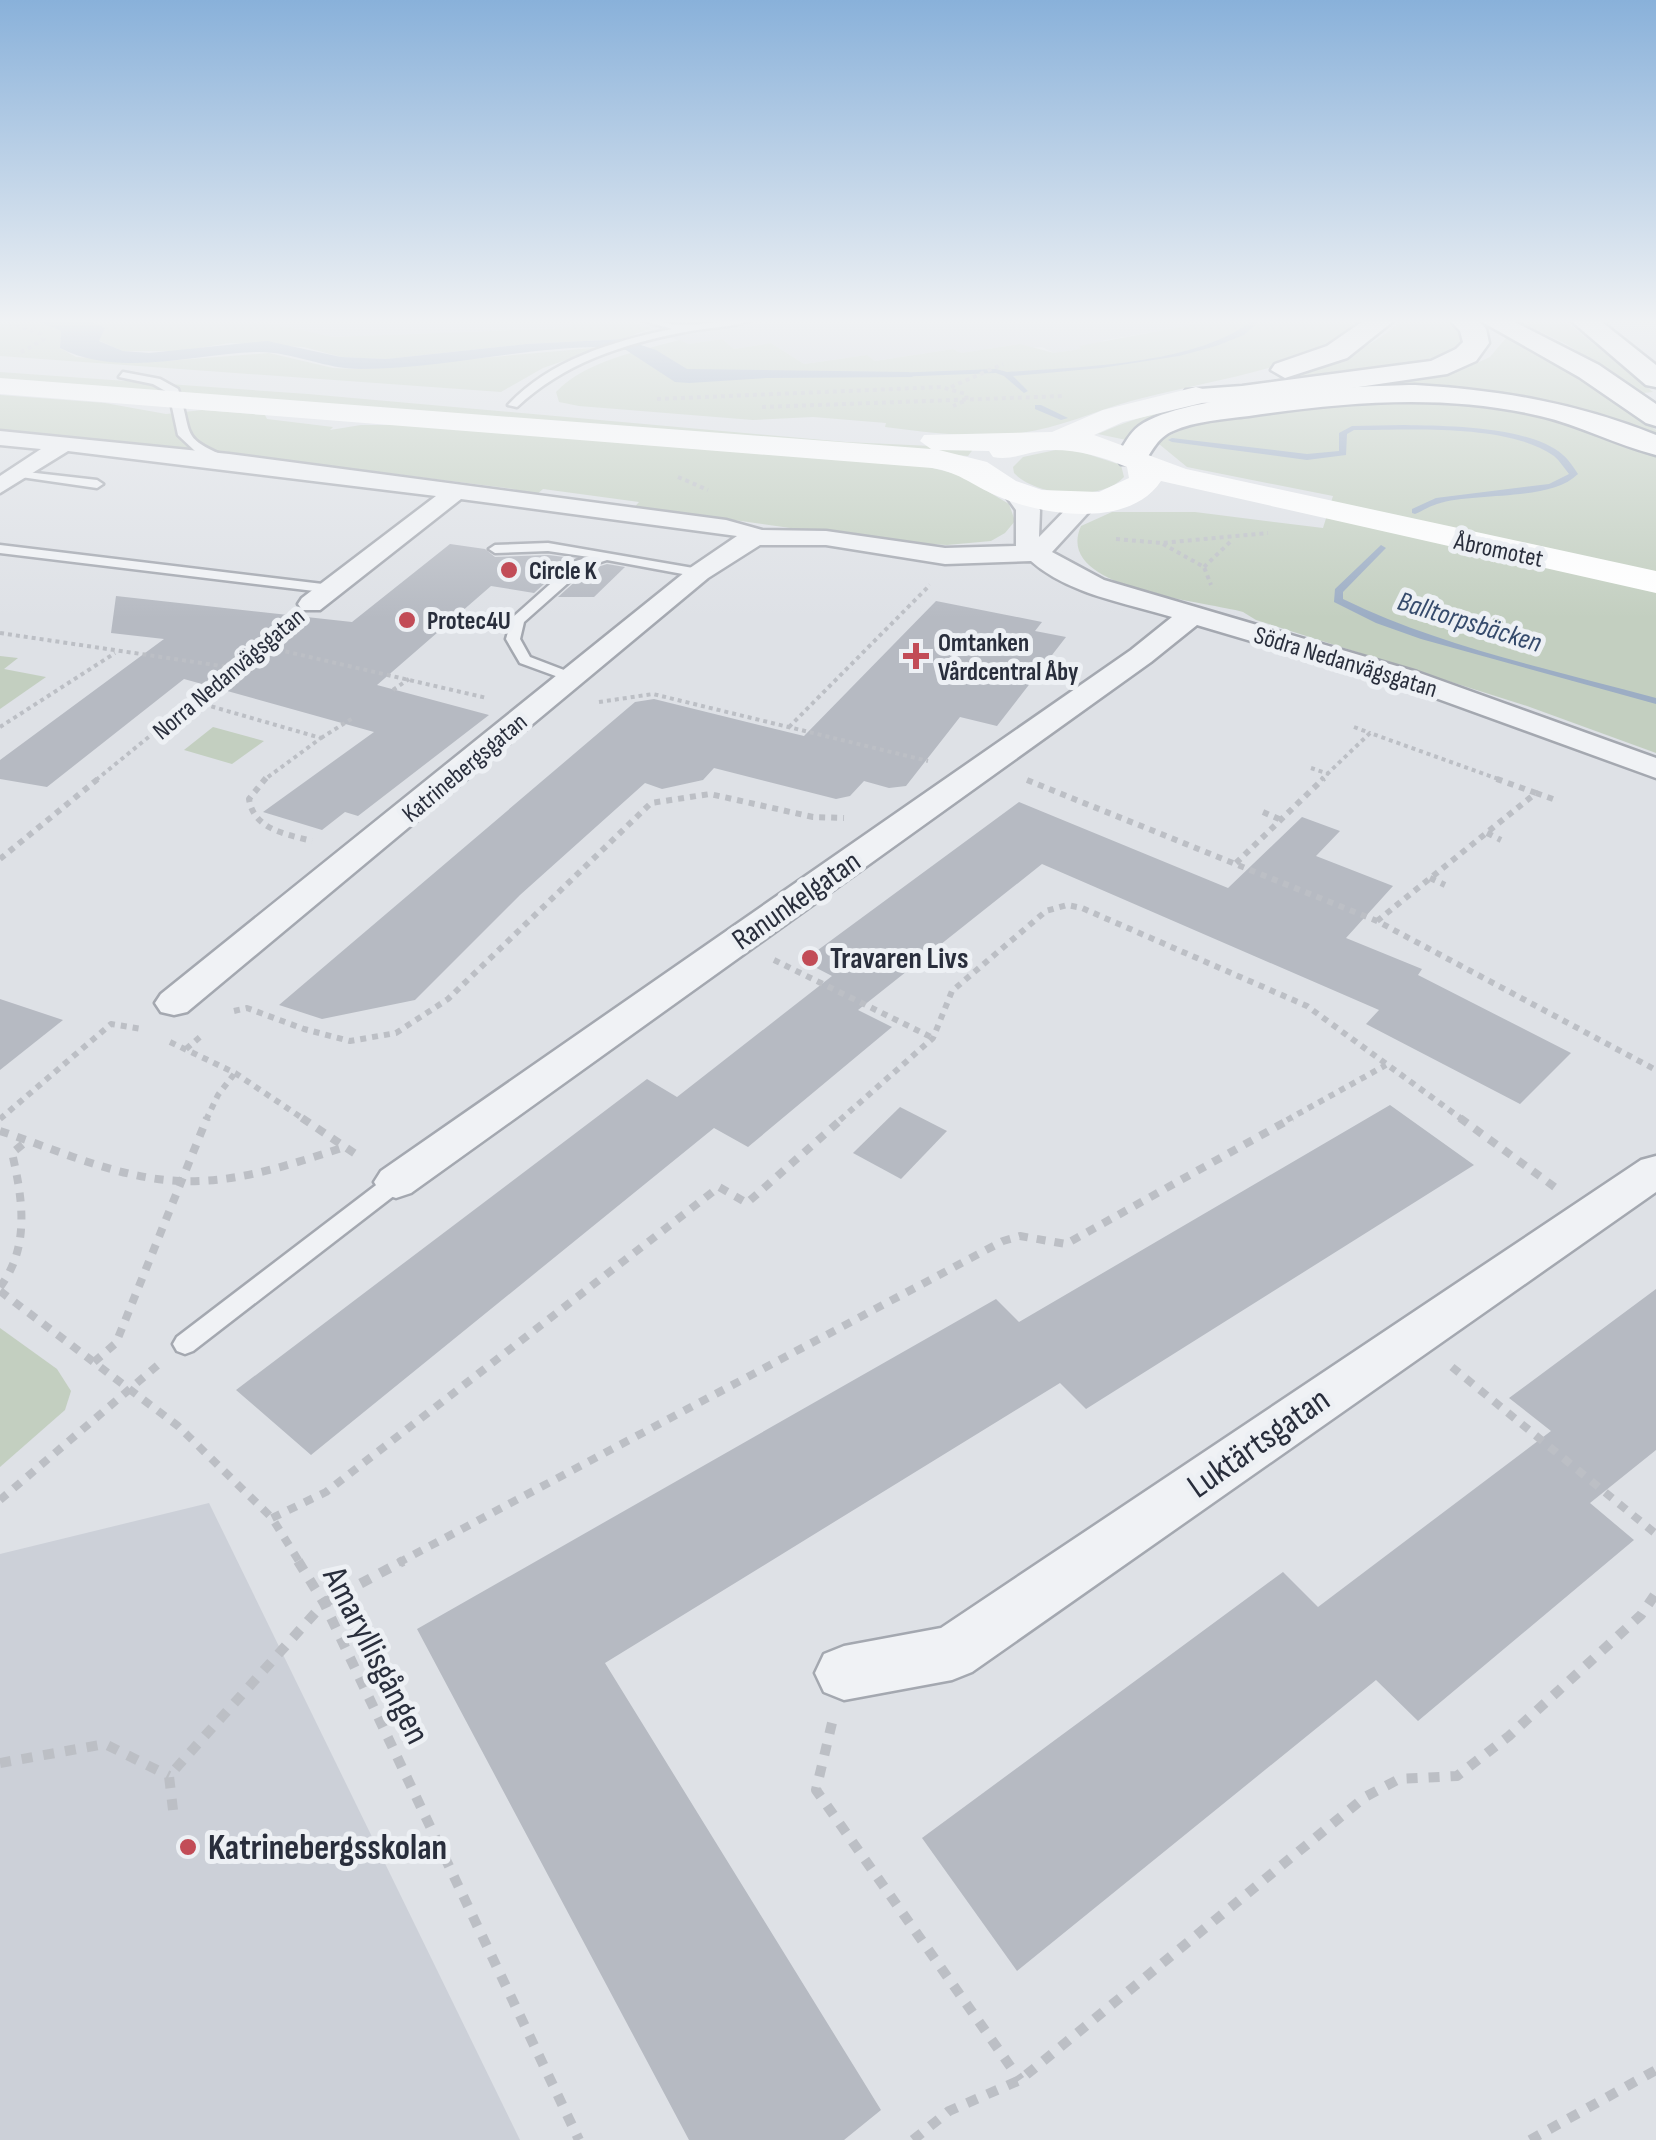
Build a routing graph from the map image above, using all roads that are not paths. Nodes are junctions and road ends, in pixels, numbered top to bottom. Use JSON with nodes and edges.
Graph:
{"nodes":[{"id":1,"x":176,"y":419,"type":"edge"},
{"id":2,"x":449,"y":419,"type":"edge"},
{"id":3,"x":668,"y":419,"type":"edge"},
{"id":4,"x":1105,"y":419,"type":"edge"},
{"id":5,"x":1188,"y":419,"type":"edge"},
{"id":6,"x":1584,"y":419,"type":"edge"},
{"id":7,"x":0,"y":438,"type":"edge"},
{"id":8,"x":1047,"y":441,"type":"junction"},
{"id":9,"x":64,"y":444,"type":"junction"},
{"id":10,"x":1656,"y":446,"type":"edge"},
{"id":11,"x":1137,"y":461,"type":"junction"},
{"id":12,"x":230,"y":462,"type":"junction"},
{"id":13,"x":988,"y":473,"type":"junction"},
{"id":14,"x":9,"y":480,"type":"edge"},
{"id":15,"x":97,"y":484,"type":"dead end"},
{"id":16,"x":458,"y":490,"type":"junction"},
{"id":17,"x":1015,"y":492,"type":"junction"},
{"id":18,"x":1094,"y":501,"type":"junction"},
{"id":19,"x":1342,"y":515,"type":"junction"},
{"id":20,"x":757,"y":538,"type":"junction"},
{"id":21,"x":0,"y":549,"type":"edge"},
{"id":22,"x":495,"y":549,"type":"dead end"},
{"id":23,"x":1036,"y":553,"type":"junction"},
{"id":24,"x":606,"y":556,"type":"junction"},
{"id":25,"x":700,"y":573,"type":"junction"},
{"id":26,"x":1656,"y":582,"type":"edge"},
{"id":27,"x":321,"y":596,"type":"joint"},
{"id":28,"x":1192,"y":615,"type":"junction"},
{"id":29,"x":572,"y":678,"type":"junction"},
{"id":30,"x":1656,"y":769,"type":"edge"},
{"id":31,"x":174,"y":1004,"type":"road end"},
{"id":32,"x":1656,"y":1171,"type":"edge"},
{"id":33,"x":396,"y":1182,"type":"joint"},
{"id":34,"x":185,"y":1344,"type":"dead end"},
{"id":35,"x":844,"y":1673,"type":"road end"}],
"edges":[{"from":1,"to":12,"type":"lane"},
{"from":2,"to":13,"type":"main road"},
{"from":3,"to":8,"type":"main road"},
{"from":4,"to":8,"type":"main road"},
{"from":5,"to":11,"type":"main road"},
{"from":6,"to":10,"type":"main road"},
{"from":7,"to":9,"type":"street"},
{"from":8,"to":11,"type":"main road","name":"Åbromotet"},
{"from":8,"to":13,"type":"main road","name":"Åbromotet"},
{"from":9,"to":12,"type":"street"},
{"from":9,"to":14,"type":"street"},
{"from":11,"to":18,"type":"main road"},
{"from":11,"to":19,"type":"main road","name":"Åbromotet"},
{"from":12,"to":16,"type":"street"},
{"from":13,"to":17,"type":"main road","name":"Åbromotet"},
{"from":14,"to":15,"type":"lane"},
{"from":16,"to":20,"type":"street"},
{"from":16,"to":27,"type":"street","name":"Norra Nedanvägsgatan"},
{"from":17,"to":18,"type":"main road","name":"Åbromotet"},
{"from":17,"to":23,"type":"street"},
{"from":18,"to":19,"type":"main road","name":"Åbromotet"},
{"from":18,"to":23,"type":"street"},
{"from":19,"to":26,"type":"main road","name":"Åbromotet"},
{"from":20,"to":23,"type":"street"},
{"from":20,"to":25,"type":"street","name":"Katrinebergsgatan"},
{"from":21,"to":27,"type":"lane"},
{"from":22,"to":24,"type":"lane"},
{"from":23,"to":28,"type":"street","name":"Södra Nedanvägsgatan"},
{"from":24,"to":25,"type":"lane"},
{"from":24,"to":29,"type":"lane"},
{"from":25,"to":29,"type":"street","name":"Katrinebergsgatan"},
{"from":28,"to":30,"type":"street","name":"Södra Nedanvägsgatan"},
{"from":28,"to":33,"type":"street","name":"Ranunkelgatan"},
{"from":29,"to":31,"type":"street","name":"Katrinebergsgatan"},
{"from":32,"to":35,"type":"street","name":"Luktärtsgatan"},
{"from":33,"to":34,"type":"lane"}]}
